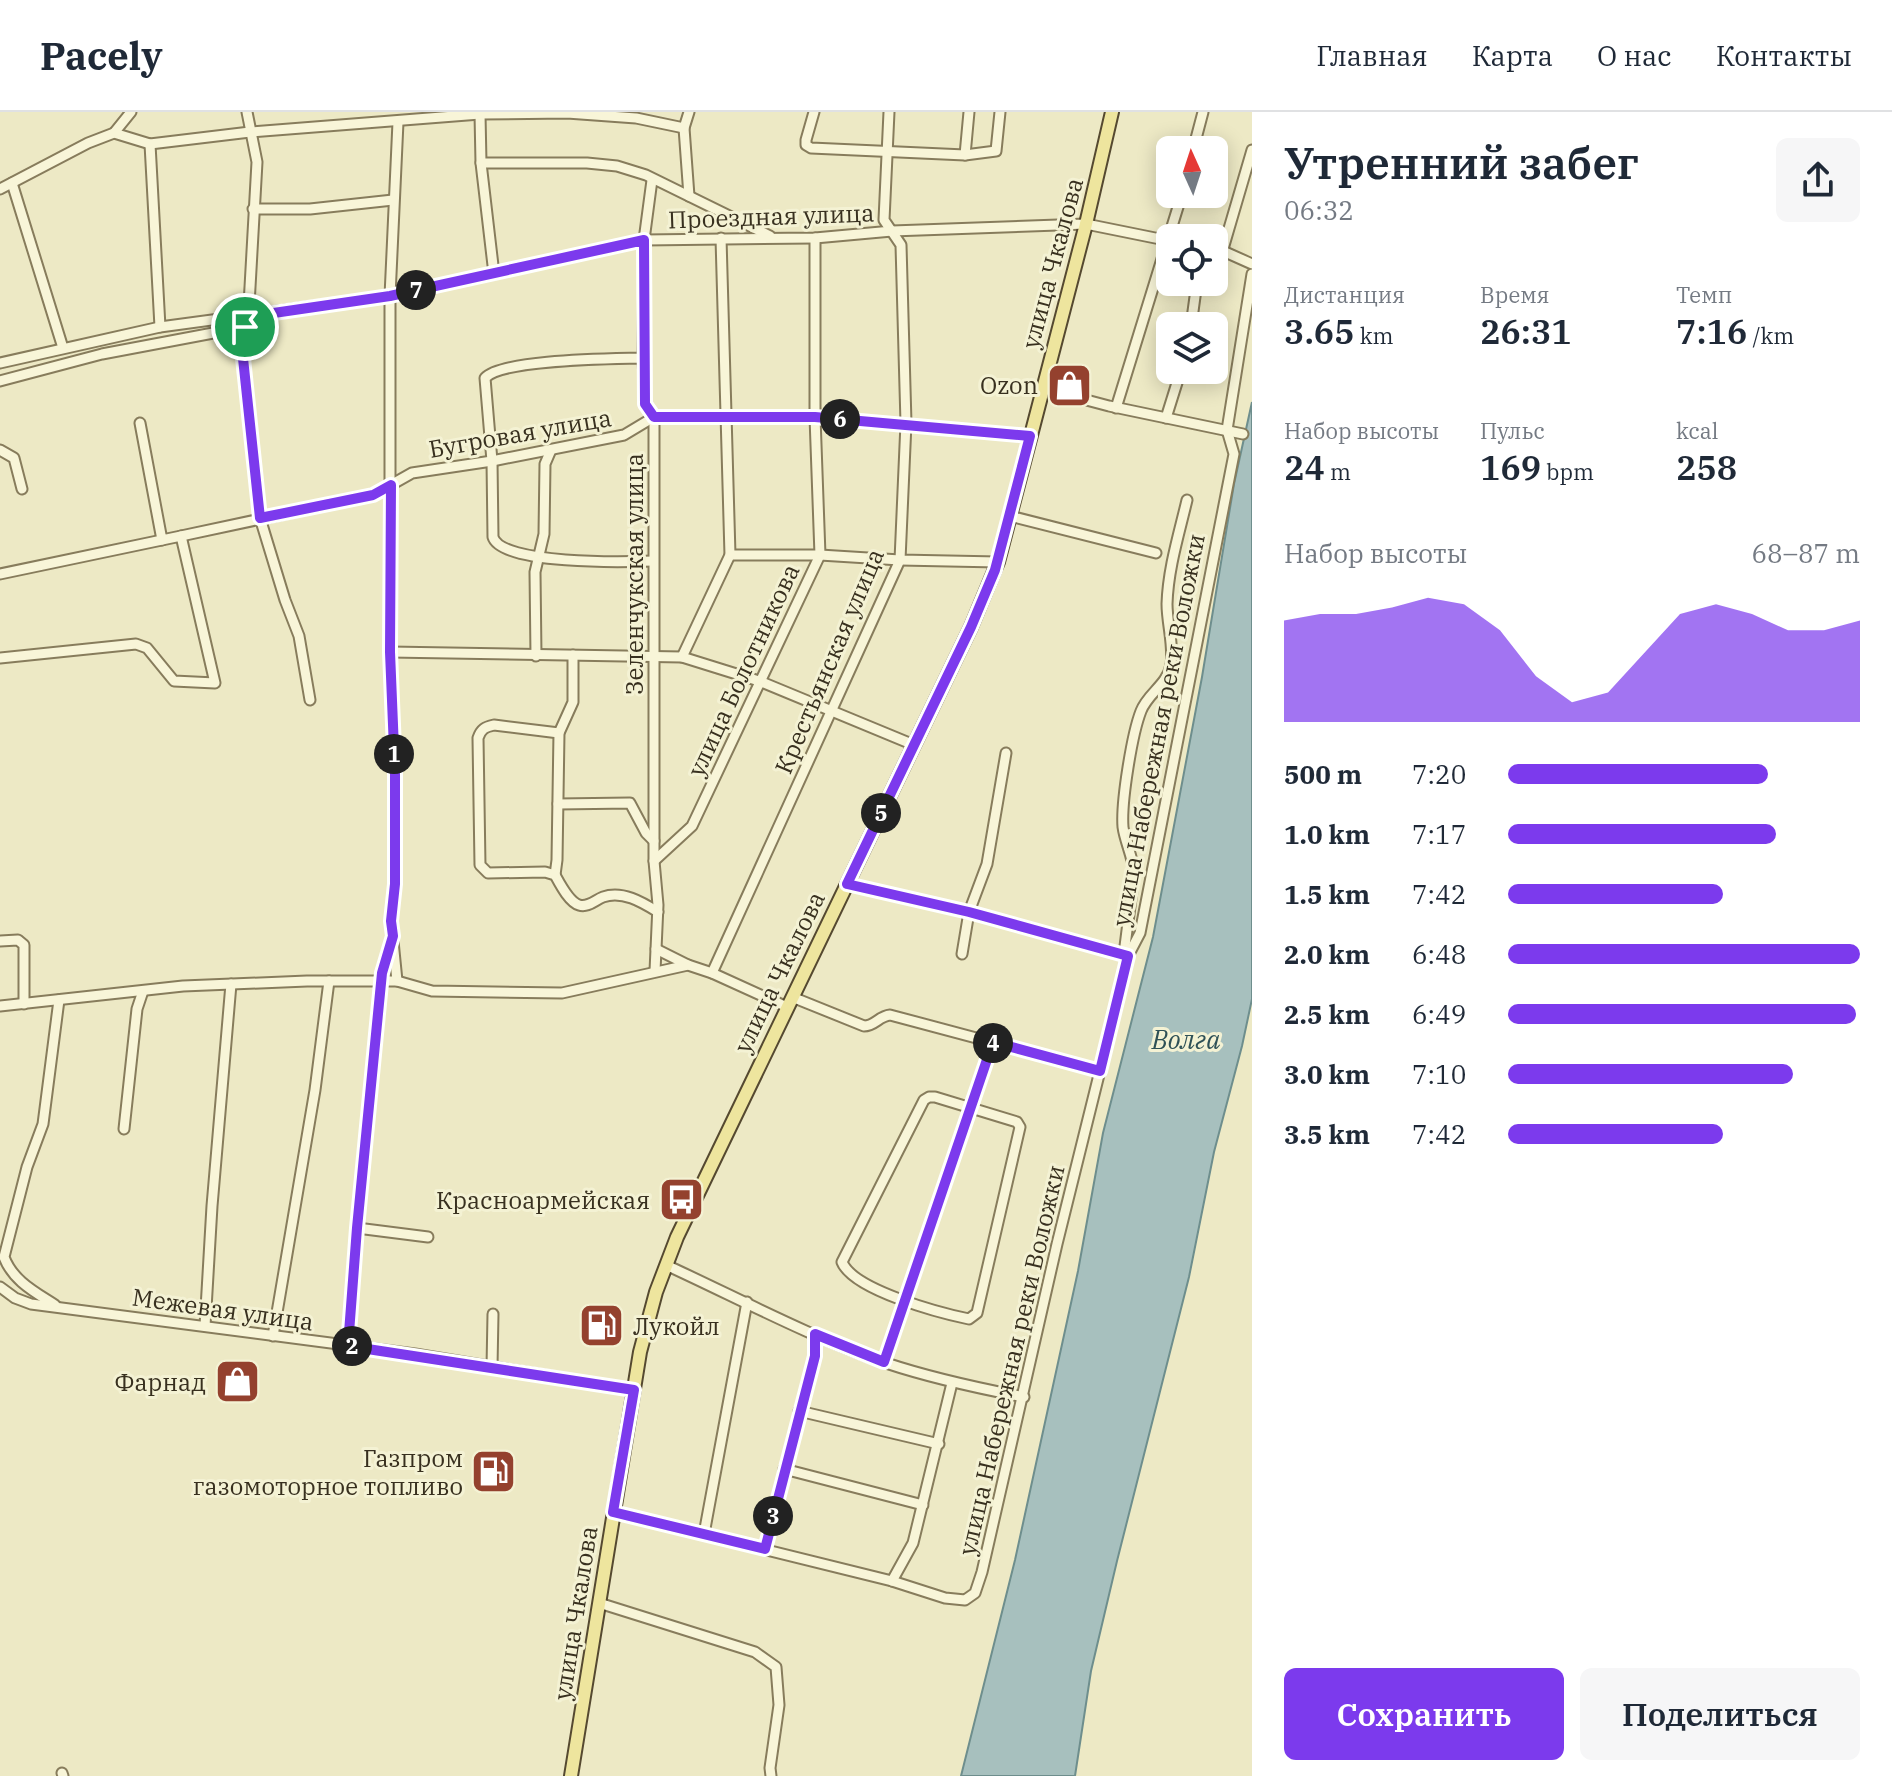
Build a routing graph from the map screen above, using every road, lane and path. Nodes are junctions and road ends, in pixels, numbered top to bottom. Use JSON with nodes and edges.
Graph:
{"nodes":[{"id":1,"x":131,"y":112,"type":"edge"},
{"id":2,"x":247,"y":112,"type":"edge"},
{"id":3,"x":689,"y":112,"type":"edge"},
{"id":4,"x":814,"y":112,"type":"edge"},
{"id":5,"x":889,"y":112,"type":"edge"},
{"id":6,"x":969,"y":112,"type":"edge"},
{"id":7,"x":1000,"y":112,"type":"edge"},
{"id":8,"x":1112,"y":112,"type":"edge"},
{"id":9,"x":1203,"y":112,"type":"edge"},
{"id":10,"x":480,"y":114,"type":"junction"},
{"id":11,"x":398,"y":122,"type":"junction"},
{"id":12,"x":684,"y":128,"type":"junction"},
{"id":13,"x":250,"y":132,"type":"junction"},
{"id":14,"x":114,"y":133,"type":"junction"},
{"id":15,"x":1197,"y":136,"type":"edge"},
{"id":16,"x":150,"y":144,"type":"junction"},
{"id":17,"x":1252,"y":150,"type":"edge"},
{"id":18,"x":886,"y":151,"type":"junction"},
{"id":19,"x":965,"y":155,"type":"junction"},
{"id":20,"x":481,"y":163,"type":"junction"},
{"id":21,"x":652,"y":180,"type":"junction"},
{"id":22,"x":12,"y":183,"type":"junction"},
{"id":23,"x":0,"y":189,"type":"edge"},
{"id":24,"x":689,"y":196,"type":"junction"},
{"id":25,"x":393,"y":200,"type":"junction"},
{"id":26,"x":253,"y":209,"type":"junction"},
{"id":27,"x":1086,"y":224,"type":"junction"},
{"id":28,"x":1227,"y":224,"type":"edge"},
{"id":29,"x":892,"y":231,"type":"junction"},
{"id":30,"x":773,"y":237,"type":"junction"},
{"id":31,"x":721,"y":238,"type":"junction"},
{"id":32,"x":815,"y":238,"type":"junction"},
{"id":33,"x":1156,"y":239,"type":"edge"},
{"id":34,"x":644,"y":240,"type":"junction"},
{"id":35,"x":1228,"y":252,"type":"edge"},
{"id":36,"x":1252,"y":264,"type":"edge"},
{"id":37,"x":494,"y":274,"type":"junction"},
{"id":38,"x":1252,"y":274,"type":"edge"},
{"id":39,"x":1156,"y":280,"type":"edge"},
{"id":40,"x":390,"y":296,"type":"junction"},
{"id":41,"x":246,"y":322,"type":"junction"},
{"id":42,"x":160,"y":327,"type":"junction"},
{"id":43,"x":63,"y":348,"type":"junction"},
{"id":44,"x":643,"y":358,"type":"junction"},
{"id":45,"x":0,"y":363,"type":"edge"},
{"id":46,"x":0,"y":381,"type":"edge"},
{"id":47,"x":1177,"y":384,"type":"edge"},
{"id":48,"x":1041,"y":388,"type":"junction"},
{"id":49,"x":1116,"y":408,"type":"junction"},
{"id":50,"x":654,"y":417,"type":"junction"},
{"id":51,"x":725,"y":417,"type":"junction"},
{"id":52,"x":815,"y":417,"type":"junction"},
{"id":53,"x":1166,"y":418,"type":"junction"},
{"id":54,"x":140,"y":423,"type":"dead end"},
{"id":55,"x":906,"y":423,"type":"junction"},
{"id":56,"x":1227,"y":430,"type":"junction"},
{"id":57,"x":1243,"y":434,"type":"dead end"},
{"id":58,"x":1030,"y":436,"type":"junction"},
{"id":59,"x":0,"y":450,"type":"edge"},
{"id":60,"x":551,"y":450,"type":"junction"},
{"id":61,"x":492,"y":461,"type":"junction"},
{"id":62,"x":391,"y":485,"type":"junction"},
{"id":63,"x":22,"y":489,"type":"dead end"},
{"id":64,"x":1187,"y":500,"type":"dead end"},
{"id":65,"x":1010,"y":516,"type":"junction"},
{"id":66,"x":260,"y":518,"type":"junction"},
{"id":67,"x":181,"y":536,"type":"junction"},
{"id":68,"x":162,"y":540,"type":"junction"},
{"id":69,"x":1156,"y":553,"type":"dead end"},
{"id":70,"x":730,"y":555,"type":"junction"},
{"id":71,"x":820,"y":555,"type":"junction"},
{"id":72,"x":539,"y":557,"type":"junction"},
{"id":73,"x":900,"y":560,"type":"junction"},
{"id":74,"x":653,"y":561,"type":"junction"},
{"id":75,"x":998,"y":562,"type":"junction"},
{"id":76,"x":0,"y":574,"type":"edge"},
{"id":77,"x":390,"y":652,"type":"junction"},
{"id":78,"x":573,"y":655,"type":"junction"},
{"id":79,"x":536,"y":656,"type":"junction"},
{"id":80,"x":653,"y":656,"type":"junction"},
{"id":81,"x":682,"y":657,"type":"junction"},
{"id":82,"x":0,"y":658,"type":"edge"},
{"id":83,"x":759,"y":681,"type":"junction"},
{"id":84,"x":310,"y":700,"type":"dead end"},
{"id":85,"x":831,"y":712,"type":"junction"},
{"id":86,"x":559,"y":733,"type":"junction"},
{"id":87,"x":914,"y":745,"type":"junction"},
{"id":88,"x":1006,"y":753,"type":"dead end"},
{"id":89,"x":558,"y":804,"type":"junction"},
{"id":90,"x":654,"y":841,"type":"junction"},
{"id":91,"x":654,"y":861,"type":"junction"},
{"id":92,"x":555,"y":875,"type":"junction"},
{"id":93,"x":847,"y":884,"type":"junction"},
{"id":94,"x":658,"y":912,"type":"junction"},
{"id":95,"x":969,"y":912,"type":"junction"},
{"id":96,"x":393,"y":936,"type":"junction"},
{"id":97,"x":0,"y":941,"type":"edge"},
{"id":98,"x":656,"y":949,"type":"junction"},
{"id":99,"x":962,"y":954,"type":"dead end"},
{"id":100,"x":1126,"y":955,"type":"junction"},
{"id":101,"x":688,"y":965,"type":"junction"},
{"id":102,"x":655,"y":971,"type":"junction"},
{"id":103,"x":712,"y":973,"type":"junction"},
{"id":104,"x":329,"y":981,"type":"junction"},
{"id":105,"x":397,"y":981,"type":"junction"},
{"id":106,"x":381,"y":983,"type":"junction"},
{"id":107,"x":231,"y":984,"type":"junction"},
{"id":108,"x":143,"y":991,"type":"junction"},
{"id":109,"x":59,"y":1000,"type":"junction"},
{"id":110,"x":790,"y":1002,"type":"junction"},
{"id":111,"x":24,"y":1004,"type":"junction"},
{"id":112,"x":0,"y":1006,"type":"edge"},
{"id":113,"x":993,"y":1042,"type":"junction"},
{"id":114,"x":1100,"y":1071,"type":"junction"},
{"id":115,"x":971,"y":1108,"type":"junction"},
{"id":116,"x":124,"y":1129,"type":"dead end"},
{"id":117,"x":357,"y":1228,"type":"junction"},
{"id":118,"x":428,"y":1237,"type":"dead end"},
{"id":119,"x":2,"y":1254,"type":"edge"},
{"id":120,"x":666,"y":1265,"type":"junction"},
{"id":121,"x":0,"y":1287,"type":"edge"},
{"id":122,"x":747,"y":1302,"type":"junction"},
{"id":123,"x":903,"y":1302,"type":"junction"},
{"id":124,"x":59,"y":1307,"type":"junction"},
{"id":125,"x":493,"y":1314,"type":"dead end"},
{"id":126,"x":205,"y":1326,"type":"junction"},
{"id":127,"x":815,"y":1334,"type":"junction"},
{"id":128,"x":273,"y":1336,"type":"junction"},
{"id":129,"x":348,"y":1346,"type":"junction"},
{"id":130,"x":884,"y":1362,"type":"junction"},
{"id":131,"x":492,"y":1367,"type":"junction"},
{"id":132,"x":952,"y":1383,"type":"junction"},
{"id":133,"x":634,"y":1390,"type":"junction"},
{"id":134,"x":1024,"y":1397,"type":"junction"},
{"id":135,"x":799,"y":1411,"type":"junction"},
{"id":136,"x":939,"y":1444,"type":"junction"},
{"id":137,"x":784,"y":1469,"type":"junction"},
{"id":138,"x":923,"y":1505,"type":"junction"},
{"id":139,"x":613,"y":1512,"type":"junction"},
{"id":140,"x":704,"y":1534,"type":"junction"},
{"id":141,"x":765,"y":1549,"type":"junction"},
{"id":142,"x":892,"y":1581,"type":"junction"},
{"id":143,"x":599,"y":1603,"type":"junction"},
{"id":144,"x":571,"y":1776,"type":"edge"},
{"id":145,"x":771,"y":1776,"type":"edge"}],
"edges":[{"from":1,"to":14,"type":"street"},
{"from":2,"to":13,"type":"street"},
{"from":3,"to":12,"type":"street"},
{"from":4,"to":18,"type":"street"},
{"from":5,"to":18,"type":"street","name":"Крестьянская улица"},
{"from":6,"to":19,"type":"street"},
{"from":7,"to":19,"type":"street"},
{"from":8,"to":27,"type":"main road","name":"улица Чкалова"},
{"from":9,"to":15,"type":"street"},
{"from":10,"to":11,"type":"street"},
{"from":10,"to":12,"type":"street"},
{"from":10,"to":20,"type":"street"},
{"from":11,"to":13,"type":"street"},
{"from":11,"to":25,"type":"street"},
{"from":12,"to":24,"type":"street"},
{"from":13,"to":16,"type":"street"},
{"from":13,"to":26,"type":"street"},
{"from":14,"to":16,"type":"street"},
{"from":14,"to":22,"type":"street"},
{"from":16,"to":42,"type":"street"},
{"from":17,"to":28,"type":"street"},
{"from":18,"to":19,"type":"street"},
{"from":18,"to":29,"type":"street","name":"Крестьянская улица"},
{"from":20,"to":21,"type":"street"},
{"from":20,"to":37,"type":"street"},
{"from":21,"to":24,"type":"street"},
{"from":21,"to":34,"type":"street","name":"Зеленчукская улица"},
{"from":22,"to":23,"type":"street"},
{"from":22,"to":43,"type":"street"},
{"from":24,"to":30,"type":"street"},
{"from":25,"to":26,"type":"street"},
{"from":25,"to":40,"type":"street"},
{"from":26,"to":41,"type":"street"},
{"from":27,"to":29,"type":"street","name":"Проездная улица"},
{"from":27,"to":33,"type":"street","name":"Проездная улица"},
{"from":27,"to":48,"type":"main road","name":"улица Чкалова"},
{"from":29,"to":32,"type":"street","name":"Проездная улица"},
{"from":29,"to":55,"type":"street","name":"Крестьянская улица"},
{"from":30,"to":31,"type":"street","name":"Проездная улица"},
{"from":30,"to":32,"type":"street","name":"Проездная улица"},
{"from":31,"to":34,"type":"street","name":"Проездная улица"},
{"from":31,"to":51,"type":"street"},
{"from":32,"to":52,"type":"street","name":"улица Болотникова"},
{"from":34,"to":37,"type":"street","name":"Проездная улица"},
{"from":34,"to":44,"type":"street","name":"Зеленчукская улица"},
{"from":35,"to":36,"type":"street"},
{"from":37,"to":40,"type":"street","name":"Проездная улица"},
{"from":38,"to":56,"type":"street","name":"улица Набережная реки Воложки"},
{"from":39,"to":49,"type":"street"},
{"from":40,"to":41,"type":"street","name":"Проездная улица"},
{"from":40,"to":62,"type":"street"},
{"from":41,"to":42,"type":"street","name":"Проездная улица"},
{"from":41,"to":46,"type":"street","name":"Проездная улица"},
{"from":41,"to":66,"type":"street"},
{"from":42,"to":43,"type":"street","name":"Проездная улица"},
{"from":43,"to":45,"type":"street","name":"Проездная улица"},
{"from":44,"to":50,"type":"street","name":"Зеленчукская улица"},
{"from":44,"to":61,"type":"street"},
{"from":47,"to":53,"type":"street"},
{"from":48,"to":49,"type":"street"},
{"from":48,"to":58,"type":"main road","name":"улица Чкалова"},
{"from":49,"to":53,"type":"street"},
{"from":50,"to":51,"type":"street"},
{"from":50,"to":60,"type":"street","name":"Бугровая улица"},
{"from":50,"to":74,"type":"street","name":"Зеленчукская улица"},
{"from":51,"to":52,"type":"street"},
{"from":51,"to":70,"type":"street"},
{"from":52,"to":55,"type":"street"},
{"from":52,"to":71,"type":"street","name":"улица Болотникова"},
{"from":53,"to":56,"type":"street"},
{"from":54,"to":68,"type":"street"},
{"from":55,"to":58,"type":"street"},
{"from":55,"to":73,"type":"street","name":"Крестьянская улица"},
{"from":56,"to":57,"type":"street"},
{"from":56,"to":100,"type":"street","name":"улица Набережная реки Воложки"},
{"from":58,"to":65,"type":"main road","name":"улица Чкалова"},
{"from":59,"to":63,"type":"street"},
{"from":60,"to":61,"type":"street","name":"Бугровая улица"},
{"from":60,"to":72,"type":"street"},
{"from":61,"to":62,"type":"street","name":"Бугровая улица"},
{"from":61,"to":72,"type":"street"},
{"from":62,"to":66,"type":"street","name":"Бугровая улица"},
{"from":62,"to":77,"type":"street"},
{"from":64,"to":100,"type":"street"},
{"from":65,"to":69,"type":"street"},
{"from":65,"to":75,"type":"main road","name":"улица Чкалова"},
{"from":66,"to":67,"type":"street"},
{"from":66,"to":84,"type":"street"},
{"from":67,"to":68,"type":"street"},
{"from":67,"to":82,"type":"street"},
{"from":68,"to":76,"type":"street"},
{"from":70,"to":71,"type":"street"},
{"from":70,"to":81,"type":"street"},
{"from":71,"to":73,"type":"street"},
{"from":71,"to":83,"type":"street","name":"улица Болотникова"},
{"from":72,"to":74,"type":"street"},
{"from":72,"to":79,"type":"street"},
{"from":73,"to":75,"type":"street"},
{"from":73,"to":85,"type":"street","name":"Крестьянская улица"},
{"from":74,"to":80,"type":"street","name":"Зеленчукская улица"},
{"from":75,"to":87,"type":"main road","name":"улица Чкалова"},
{"from":77,"to":79,"type":"street"},
{"from":77,"to":96,"type":"street"},
{"from":78,"to":79,"type":"street"},
{"from":78,"to":80,"type":"street"},
{"from":78,"to":86,"type":"street"},
{"from":80,"to":81,"type":"street"},
{"from":80,"to":90,"type":"street","name":"Зеленчукская улица"},
{"from":81,"to":83,"type":"street"},
{"from":83,"to":85,"type":"street"},
{"from":83,"to":91,"type":"street","name":"улица Болотникова"},
{"from":85,"to":87,"type":"street"},
{"from":85,"to":103,"type":"street","name":"Крестьянская улица"},
{"from":86,"to":89,"type":"street"},
{"from":86,"to":92,"type":"street"},
{"from":87,"to":93,"type":"main road","name":"улица Чкалова"},
{"from":88,"to":95,"type":"street"},
{"from":89,"to":90,"type":"street"},
{"from":89,"to":92,"type":"street"},
{"from":90,"to":91,"type":"street","name":"Зеленчукская улица"},
{"from":91,"to":94,"type":"street","name":"Зеленчукская улица"},
{"from":92,"to":94,"type":"street"},
{"from":93,"to":95,"type":"street"},
{"from":93,"to":110,"type":"main road","name":"улица Чкалова"},
{"from":94,"to":98,"type":"street","name":"Зеленчукская улица"},
{"from":95,"to":99,"type":"street"},
{"from":95,"to":100,"type":"street"},
{"from":96,"to":105,"type":"street"},
{"from":96,"to":106,"type":"street"},
{"from":97,"to":111,"type":"street"},
{"from":98,"to":101,"type":"street"},
{"from":98,"to":102,"type":"street","name":"Зеленчукская улица"},
{"from":100,"to":114,"type":"street","name":"улица Набережная реки Воложки"},
{"from":101,"to":102,"type":"street"},
{"from":101,"to":103,"type":"street"},
{"from":102,"to":105,"type":"street"},
{"from":103,"to":110,"type":"street"},
{"from":104,"to":106,"type":"street"},
{"from":104,"to":107,"type":"street"},
{"from":104,"to":128,"type":"street"},
{"from":105,"to":106,"type":"street"},
{"from":106,"to":117,"type":"street"},
{"from":107,"to":108,"type":"street"},
{"from":107,"to":126,"type":"street"},
{"from":108,"to":109,"type":"street"},
{"from":108,"to":116,"type":"street"},
{"from":109,"to":111,"type":"street"},
{"from":109,"to":119,"type":"street"},
{"from":110,"to":113,"type":"street"},
{"from":110,"to":120,"type":"main road","name":"улица Чкалова"},
{"from":111,"to":112,"type":"street"},
{"from":113,"to":114,"type":"street"},
{"from":113,"to":115,"type":"street"},
{"from":114,"to":134,"type":"street","name":"улица Набережная реки Воложки"},
{"from":115,"to":123,"type":"street"},
{"from":115,"to":123,"type":"street"},
{"from":115,"to":123,"type":"street"},
{"from":117,"to":118,"type":"street"},
{"from":117,"to":129,"type":"street"},
{"from":119,"to":124,"type":"street"},
{"from":120,"to":122,"type":"street"},
{"from":120,"to":133,"type":"main road","name":"улица Чкалова"},
{"from":121,"to":124,"type":"street","name":"Межевая улица"},
{"from":122,"to":127,"type":"street"},
{"from":122,"to":140,"type":"street"},
{"from":123,"to":130,"type":"street"},
{"from":124,"to":126,"type":"street","name":"Межевая улица"},
{"from":125,"to":131,"type":"street"},
{"from":126,"to":128,"type":"street","name":"Межевая улица"},
{"from":127,"to":130,"type":"street"},
{"from":127,"to":135,"type":"street"},
{"from":128,"to":129,"type":"street","name":"Межевая улица"},
{"from":129,"to":131,"type":"street","name":"Межевая улица"},
{"from":130,"to":132,"type":"street"},
{"from":131,"to":133,"type":"street","name":"Межевая улица"},
{"from":132,"to":134,"type":"street"},
{"from":132,"to":136,"type":"street"},
{"from":133,"to":139,"type":"main road","name":"улица Чкалова"},
{"from":134,"to":142,"type":"street","name":"улица Набережная реки Воложки"},
{"from":135,"to":136,"type":"street"},
{"from":135,"to":137,"type":"street"},
{"from":136,"to":138,"type":"street"},
{"from":137,"to":138,"type":"street"},
{"from":137,"to":141,"type":"street"},
{"from":138,"to":142,"type":"street"},
{"from":139,"to":140,"type":"street"},
{"from":139,"to":143,"type":"main road","name":"улица Чкалова"},
{"from":140,"to":141,"type":"street"},
{"from":141,"to":142,"type":"street"},
{"from":143,"to":144,"type":"main road","name":"улица Чкалова"},
{"from":143,"to":145,"type":"street"}]}
